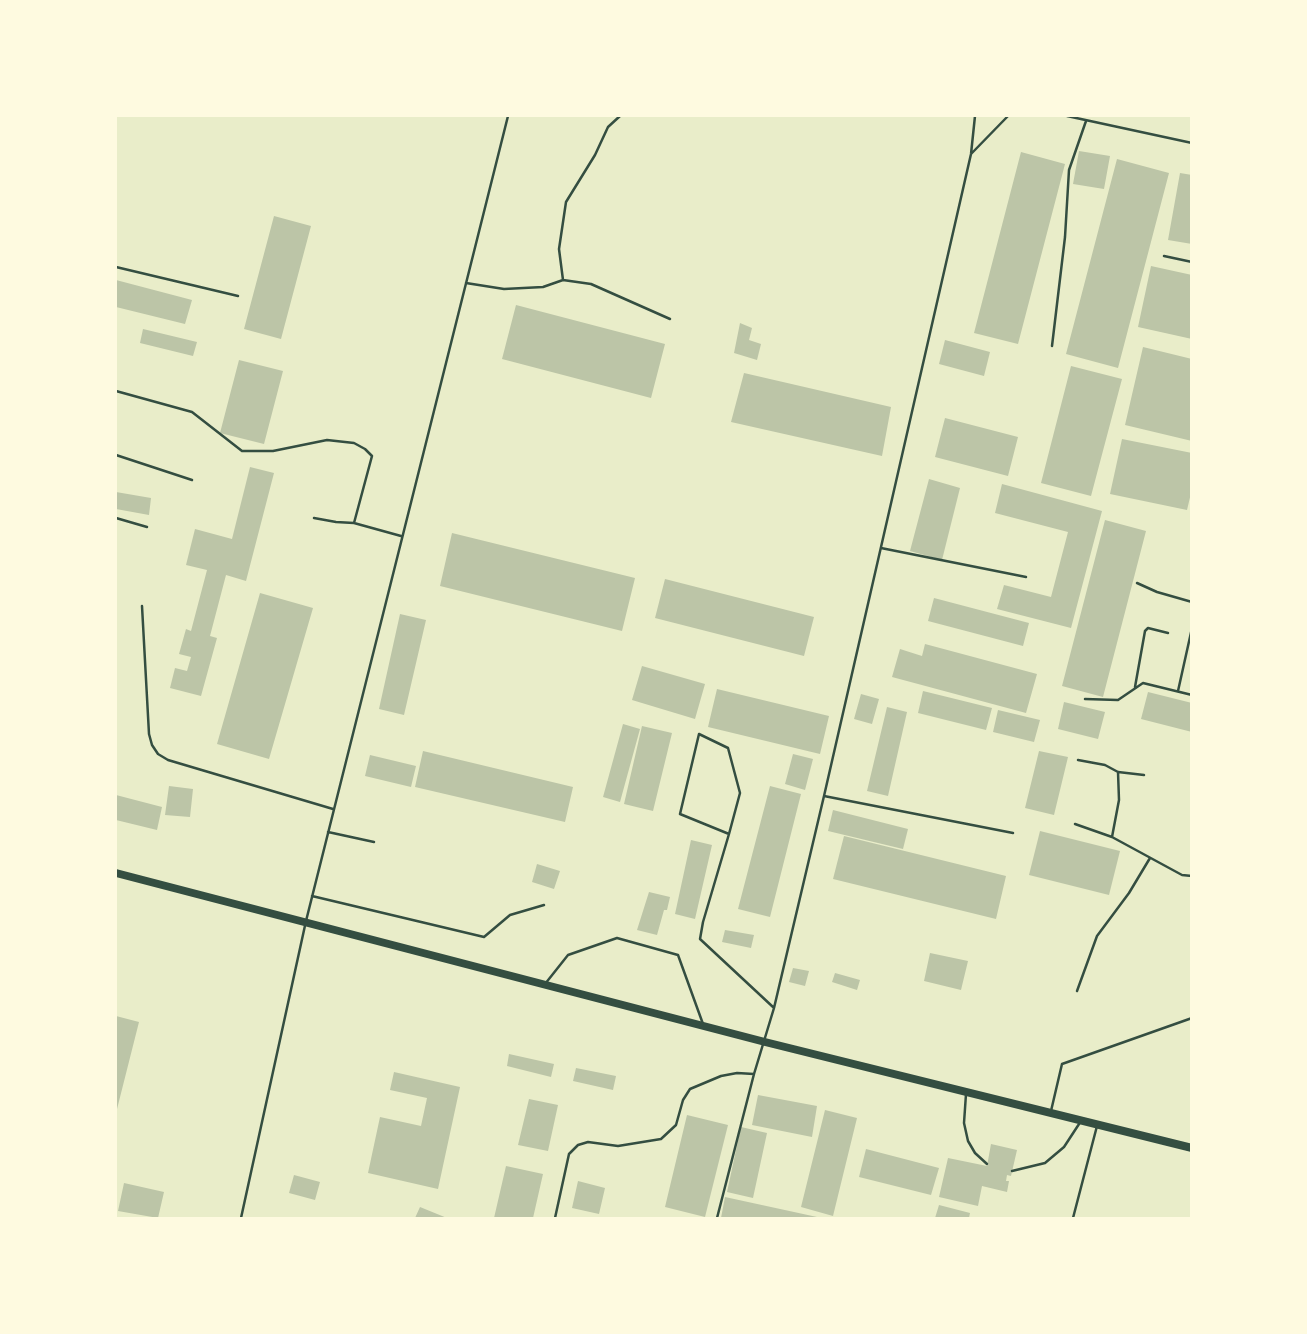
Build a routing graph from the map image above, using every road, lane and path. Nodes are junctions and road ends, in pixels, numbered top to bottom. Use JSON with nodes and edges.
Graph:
{"nodes":[{"id":1,"x":508,"y":116,"type":"edge"},
{"id":2,"x":620,"y":116,"type":"edge"},
{"id":3,"x":975,"y":116,"type":"edge"},
{"id":4,"x":1008,"y":116,"type":"edge"},
{"id":5,"x":1067,"y":116,"type":"edge"},
{"id":6,"x":1086,"y":121,"type":"junction"},
{"id":7,"x":1192,"y":143,"type":"edge"},
{"id":8,"x":971,"y":154,"type":"junction"},
{"id":9,"x":1164,"y":256,"type":"dead end"},
{"id":10,"x":1192,"y":262,"type":"edge"},
{"id":11,"x":116,"y":267,"type":"edge"},
{"id":12,"x":563,"y":280,"type":"junction"},
{"id":13,"x":466,"y":283,"type":"junction"},
{"id":14,"x":238,"y":296,"type":"dead end"},
{"id":15,"x":670,"y":319,"type":"dead end"},
{"id":16,"x":1052,"y":345,"type":"dead end"},
{"id":17,"x":116,"y":391,"type":"edge"},
{"id":18,"x":116,"y":455,"type":"edge"},
{"id":19,"x":192,"y":480,"type":"dead end"},
{"id":20,"x":116,"y":517,"type":"edge"},
{"id":21,"x":314,"y":518,"type":"dead end"},
{"id":22,"x":354,"y":523,"type":"junction"},
{"id":23,"x":147,"y":527,"type":"dead end"},
{"id":24,"x":402,"y":536,"type":"junction"},
{"id":25,"x":881,"y":548,"type":"junction"},
{"id":26,"x":1026,"y":577,"type":"dead end"},
{"id":27,"x":1137,"y":583,"type":"dead end"},
{"id":28,"x":1192,"y":602,"type":"edge"},
{"id":29,"x":142,"y":606,"type":"dead end"},
{"id":30,"x":1192,"y":628,"type":"edge"},
{"id":31,"x":1168,"y":633,"type":"dead end"},
{"id":32,"x":1135,"y":687,"type":"junction"},
{"id":33,"x":1178,"y":691,"type":"junction"},
{"id":34,"x":1192,"y":695,"type":"edge"},
{"id":35,"x":1086,"y":699,"type":"dead end"},
{"id":36,"x":1078,"y":760,"type":"dead end"},
{"id":37,"x":1118,"y":772,"type":"junction"},
{"id":38,"x":1144,"y":775,"type":"dead end"},
{"id":39,"x":824,"y":796,"type":"junction"},
{"id":40,"x":333,"y":809,"type":"junction"},
{"id":41,"x":1075,"y":824,"type":"dead end"},
{"id":42,"x":328,"y":832,"type":"junction"},
{"id":43,"x":1013,"y":833,"type":"dead end"},
{"id":44,"x":729,"y":834,"type":"junction"},
{"id":45,"x":1112,"y":837,"type":"junction"},
{"id":46,"x":374,"y":842,"type":"dead end"},
{"id":47,"x":1150,"y":858,"type":"junction"},
{"id":48,"x":116,"y":873,"type":"edge"},
{"id":49,"x":1192,"y":876,"type":"edge"},
{"id":50,"x":312,"y":896,"type":"junction"},
{"id":51,"x":544,"y":905,"type":"dead end"},
{"id":52,"x":306,"y":921,"type":"junction"},
{"id":53,"x":545,"y":984,"type":"junction"},
{"id":54,"x":1077,"y":991,"type":"dead end"},
{"id":55,"x":774,"y":1009,"type":"junction"},
{"id":56,"x":1192,"y":1018,"type":"edge"},
{"id":57,"x":703,"y":1025,"type":"junction"},
{"id":58,"x":765,"y":1042,"type":"junction"},
{"id":59,"x":754,"y":1074,"type":"junction"},
{"id":60,"x":966,"y":1092,"type":"junction"},
{"id":61,"x":1050,"y":1114,"type":"junction"},
{"id":62,"x":1081,"y":1121,"type":"junction"},
{"id":63,"x":1097,"y":1126,"type":"junction"},
{"id":64,"x":1192,"y":1148,"type":"edge"},
{"id":65,"x":987,"y":1164,"type":"dead end"},
{"id":66,"x":1012,"y":1171,"type":"dead end"},
{"id":67,"x":241,"y":1219,"type":"edge"},
{"id":68,"x":555,"y":1219,"type":"edge"},
{"id":69,"x":717,"y":1219,"type":"edge"},
{"id":70,"x":1073,"y":1219,"type":"edge"}],
"edges":[{"from":1,"to":13,"type":"lane"},
{"from":2,"to":12,"type":"lane"},
{"from":3,"to":8,"type":"lane"},
{"from":4,"to":8,"type":"lane"},
{"from":5,"to":6,"type":"lane"},
{"from":6,"to":7,"type":"lane"},
{"from":6,"to":16,"type":"lane"},
{"from":8,"to":25,"type":"lane"},
{"from":9,"to":10,"type":"lane"},
{"from":11,"to":14,"type":"lane"},
{"from":12,"to":13,"type":"lane"},
{"from":12,"to":15,"type":"lane"},
{"from":13,"to":24,"type":"lane"},
{"from":17,"to":22,"type":"lane"},
{"from":18,"to":19,"type":"lane"},
{"from":20,"to":23,"type":"lane"},
{"from":21,"to":22,"type":"lane"},
{"from":22,"to":24,"type":"lane"},
{"from":24,"to":40,"type":"lane"},
{"from":25,"to":26,"type":"lane"},
{"from":25,"to":39,"type":"lane"},
{"from":27,"to":28,"type":"lane"},
{"from":29,"to":40,"type":"lane"},
{"from":30,"to":33,"type":"lane"},
{"from":31,"to":32,"type":"lane"},
{"from":32,"to":33,"type":"lane"},
{"from":32,"to":35,"type":"lane"},
{"from":33,"to":34,"type":"lane"},
{"from":36,"to":37,"type":"lane"},
{"from":37,"to":38,"type":"lane"},
{"from":37,"to":45,"type":"lane"},
{"from":39,"to":43,"type":"lane"},
{"from":39,"to":55,"type":"lane"},
{"from":40,"to":42,"type":"lane"},
{"from":41,"to":45,"type":"lane"},
{"from":42,"to":46,"type":"lane"},
{"from":42,"to":50,"type":"lane"},
{"from":44,"to":44,"type":"lane"},
{"from":44,"to":55,"type":"lane"},
{"from":45,"to":47,"type":"lane"},
{"from":47,"to":49,"type":"lane"},
{"from":47,"to":54,"type":"lane"},
{"from":48,"to":52,"type":"main road"},
{"from":50,"to":51,"type":"lane"},
{"from":50,"to":52,"type":"lane"},
{"from":52,"to":53,"type":"main road"},
{"from":52,"to":67,"type":"lane"},
{"from":53,"to":57,"type":"main road"},
{"from":53,"to":57,"type":"lane"},
{"from":55,"to":58,"type":"lane"},
{"from":56,"to":61,"type":"lane"},
{"from":57,"to":58,"type":"main road"},
{"from":58,"to":59,"type":"lane"},
{"from":58,"to":60,"type":"main road"},
{"from":59,"to":68,"type":"lane"},
{"from":59,"to":69,"type":"lane"},
{"from":60,"to":61,"type":"main road"},
{"from":60,"to":65,"type":"lane"},
{"from":61,"to":62,"type":"main road"},
{"from":62,"to":63,"type":"main road"},
{"from":62,"to":66,"type":"lane"},
{"from":63,"to":64,"type":"main road"},
{"from":63,"to":70,"type":"lane"}]}
